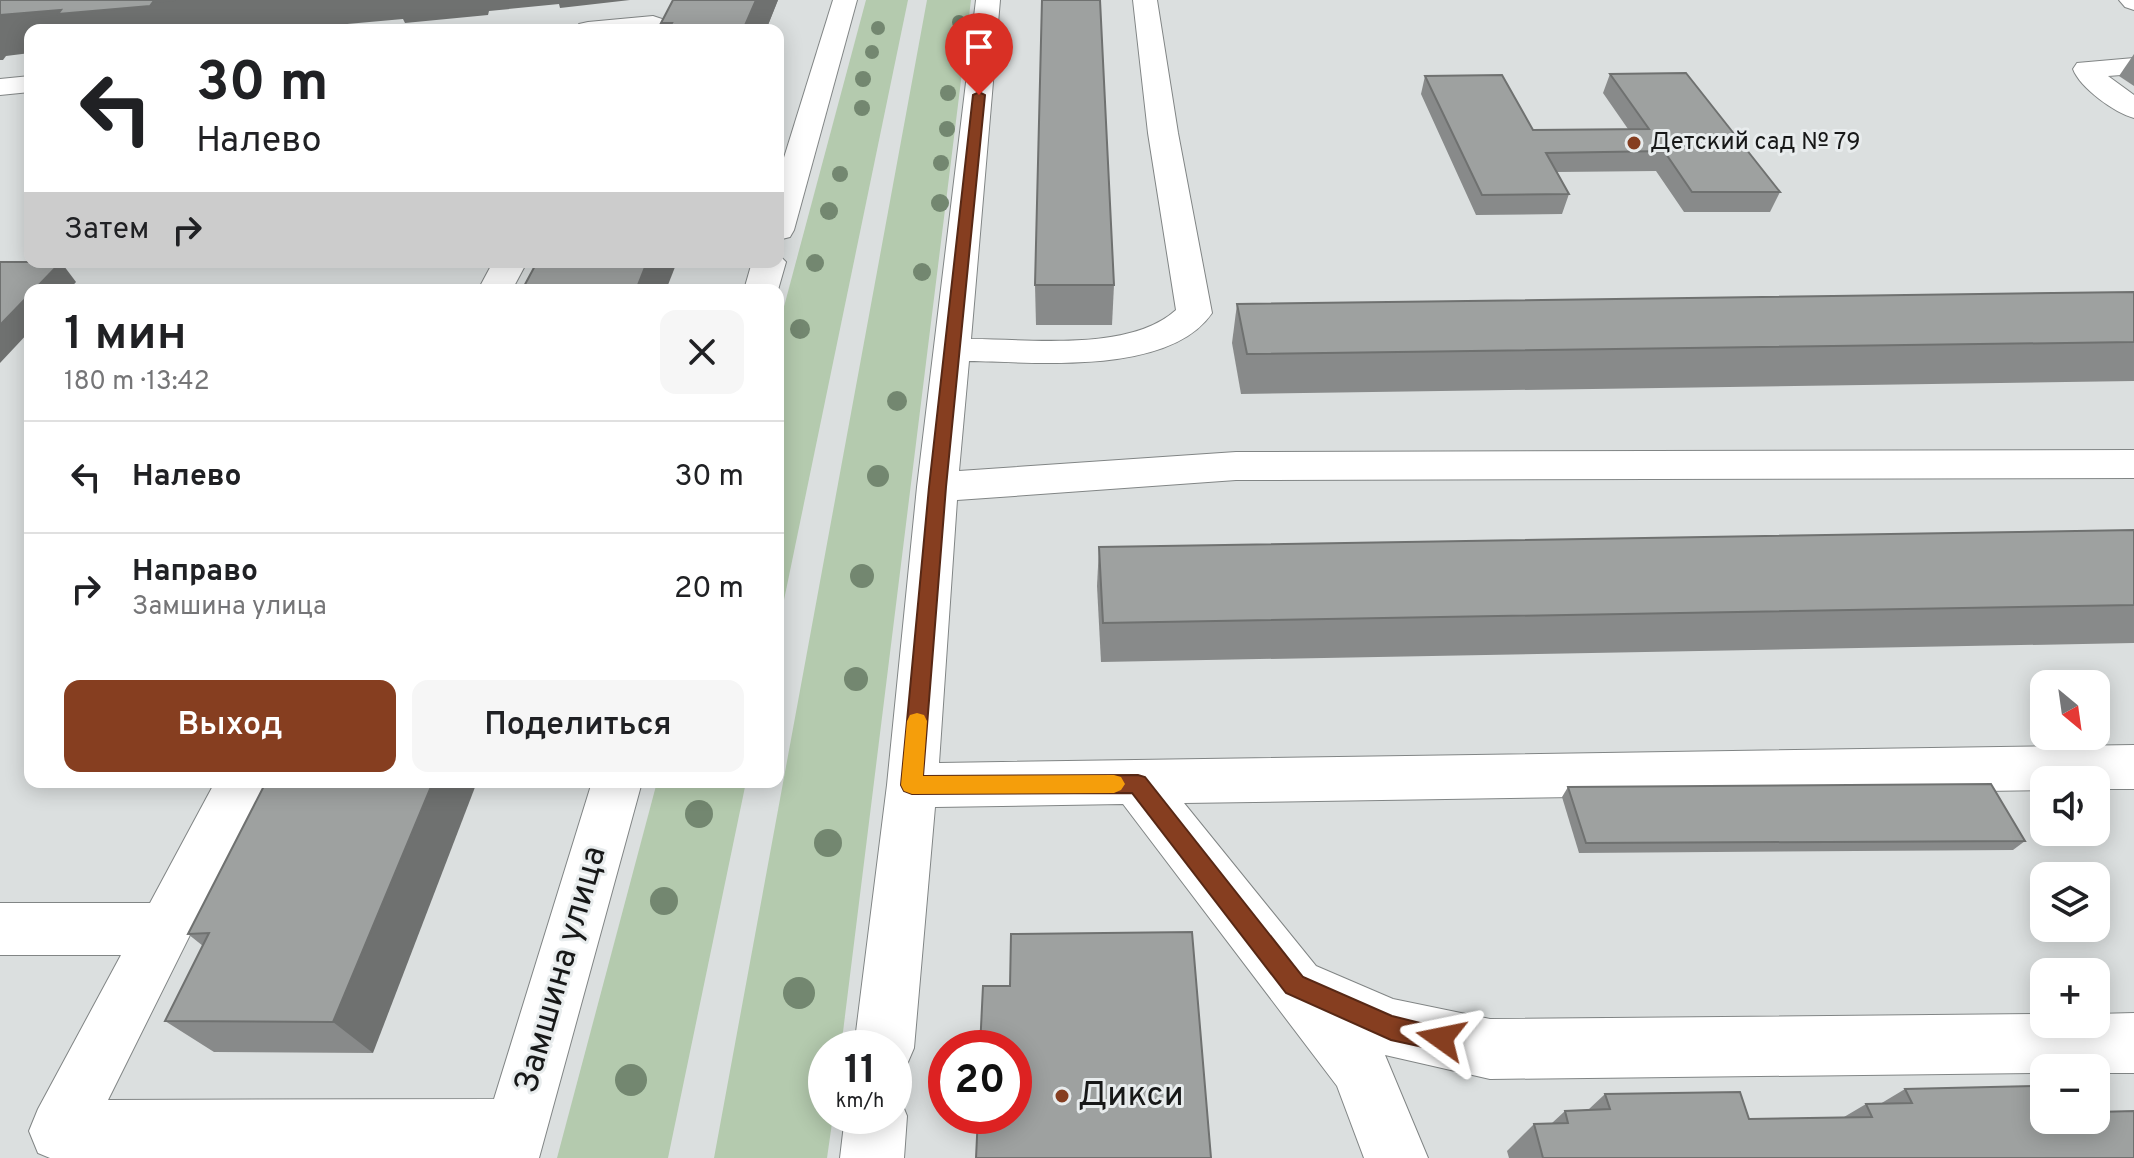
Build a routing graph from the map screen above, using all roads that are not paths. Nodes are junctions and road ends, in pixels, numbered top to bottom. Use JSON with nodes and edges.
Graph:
{"nodes":[{"id":1,"x":845,"y":0,"type":"edge"},
{"id":2,"x":988,"y":0,"type":"edge"},
{"id":3,"x":1145,"y":0,"type":"edge"},
{"id":4,"x":657,"y":21,"type":"edge"},
{"id":5,"x":634,"y":24,"type":"edge"},
{"id":6,"x":2134,"y":66,"type":"edge"},
{"id":7,"x":24,"y":85,"type":"edge"},
{"id":8,"x":0,"y":87,"type":"edge"},
{"id":9,"x":2134,"y":109,"type":"edge"},
{"id":10,"x":784,"y":209,"type":"edge"},
{"id":11,"x":953,"y":350,"type":"junction"},
{"id":12,"x":2134,"y":464,"type":"edge"},
{"id":13,"x":937,"y":487,"type":"junction"},
{"id":14,"x":2134,"y":767,"type":"edge"},
{"id":15,"x":1138,"y":784,"type":"junction"},
{"id":16,"x":912,"y":785,"type":"junction"},
{"id":17,"x":238,"y":788,"type":"edge"},
{"id":18,"x":615,"y":788,"type":"edge"},
{"id":19,"x":0,"y":929,"type":"edge"},
{"id":20,"x":165,"y":929,"type":"junction"},
{"id":21,"x":1294,"y":985,"type":"junction"},
{"id":22,"x":886,"y":1030,"type":"edge"},
{"id":23,"x":2134,"y":1043,"type":"edge"},
{"id":24,"x":874,"y":1134,"type":"edge"},
{"id":25,"x":266,"y":1143,"type":"edge"},
{"id":26,"x":53,"y":1144,"type":"edge"},
{"id":27,"x":512,"y":1144,"type":"edge"},
{"id":28,"x":872,"y":1158,"type":"edge"},
{"id":29,"x":1396,"y":1158,"type":"edge"}],
"edges":[{"from":1,"to":10,"type":"street"},
{"from":2,"to":11,"type":"street"},
{"from":3,"to":11,"type":"street"},
{"from":4,"to":5,"type":"street"},
{"from":6,"to":9,"type":"street"},
{"from":7,"to":8,"type":"street"},
{"from":11,"to":13,"type":"street"},
{"from":12,"to":13,"type":"street"},
{"from":13,"to":16,"type":"street"},
{"from":14,"to":15,"type":"street"},
{"from":15,"to":16,"type":"street"},
{"from":15,"to":21,"type":"street"},
{"from":16,"to":22,"type":"street"},
{"from":17,"to":20,"type":"street"},
{"from":18,"to":27,"type":"street","name":"Замшина улица"},
{"from":19,"to":20,"type":"street"},
{"from":20,"to":26,"type":"street"},
{"from":21,"to":23,"type":"street"},
{"from":21,"to":29,"type":"street"},
{"from":24,"to":28,"type":"street"},
{"from":25,"to":26,"type":"street"},
{"from":25,"to":27,"type":"street"}]}
